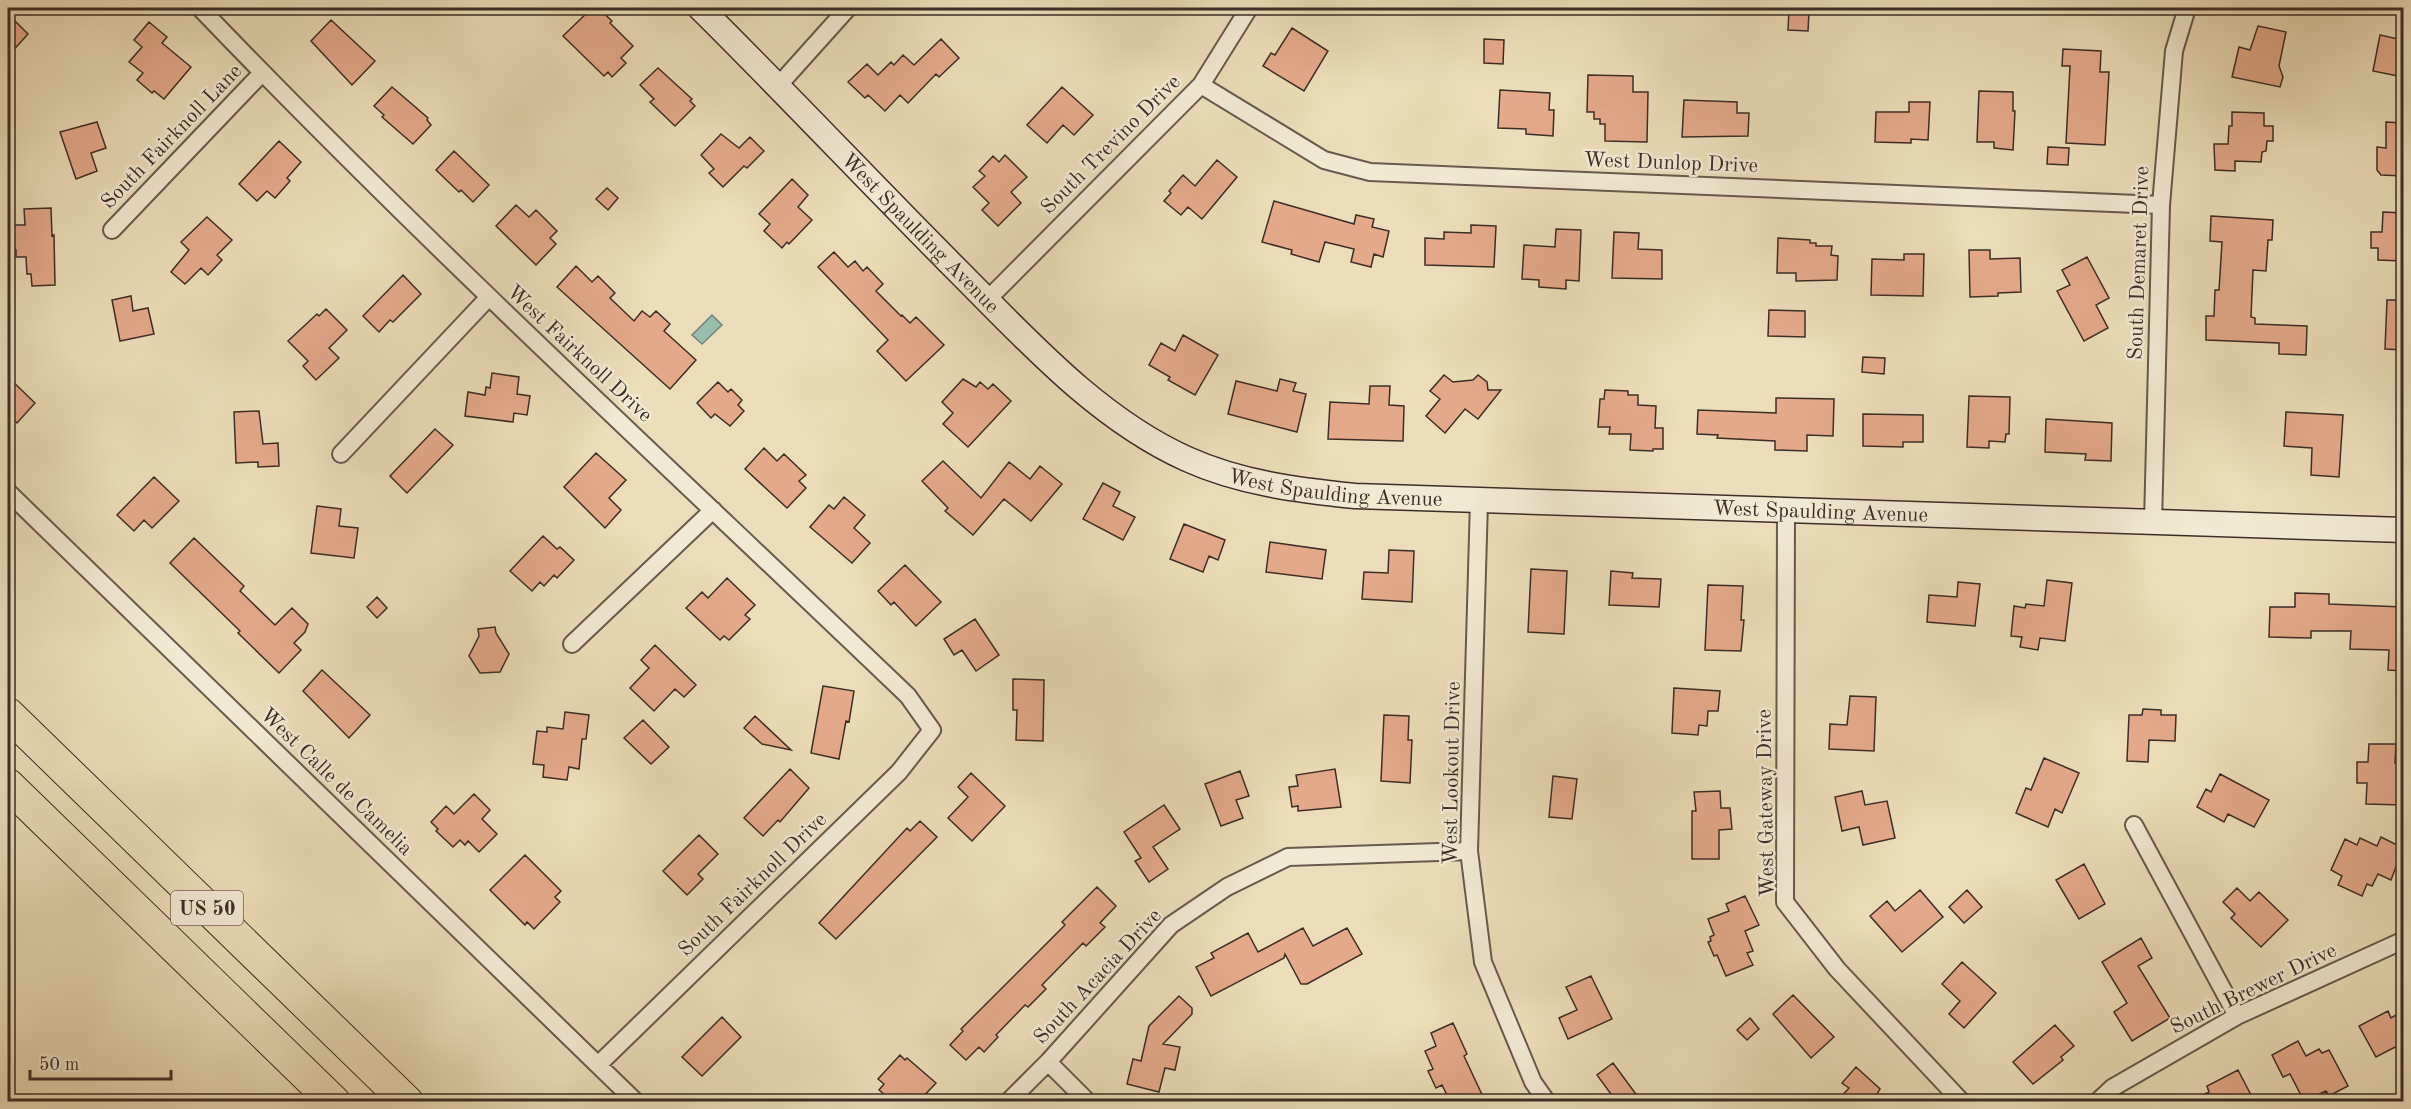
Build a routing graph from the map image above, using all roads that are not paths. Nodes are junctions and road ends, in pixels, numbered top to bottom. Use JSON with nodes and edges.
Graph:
{"nodes":[{"id":1,"x":200,"y":8,"type":"edge"},
{"id":2,"x":700,"y":8,"type":"edge"},
{"id":3,"x":848,"y":8,"type":"edge"},
{"id":4,"x":1249,"y":8,"type":"edge"},
{"id":5,"x":2187,"y":8,"type":"edge"},
{"id":6,"x":262,"y":73,"type":"junction"},
{"id":7,"x":1201,"y":85,"type":"junction"},
{"id":8,"x":778,"y":86,"type":"junction"},
{"id":9,"x":2161,"y":205,"type":"junction"},
{"id":10,"x":112,"y":230,"type":"dead end"},
{"id":11,"x":489,"y":297,"type":"junction"},
{"id":12,"x":987,"y":300,"type":"junction"},
{"id":13,"x":341,"y":454,"type":"dead end"},
{"id":14,"x":8,"y":492,"type":"edge"},
{"id":15,"x":1479,"y":501,"type":"junction"},
{"id":16,"x":713,"y":510,"type":"junction"},
{"id":17,"x":1786,"y":510,"type":"junction"},
{"id":18,"x":2152,"y":522,"type":"junction"},
{"id":19,"x":2403,"y":530,"type":"edge"},
{"id":20,"x":572,"y":644,"type":"dead end"},
{"id":21,"x":8,"y":714,"type":"edge"},
{"id":22,"x":932,"y":730,"type":"joint"},
{"id":23,"x":8,"y":785,"type":"edge"},
{"id":24,"x":2134,"y":825,"type":"dead end"},
{"id":25,"x":1469,"y":851,"type":"junction"},
{"id":26,"x":2403,"y":940,"type":"edge"},
{"id":27,"x":2237,"y":1016,"type":"junction"},
{"id":28,"x":1048,"y":1062,"type":"junction"},
{"id":29,"x":598,"y":1065,"type":"junction"},
{"id":30,"x":334,"y":1101,"type":"edge"},
{"id":31,"x":407,"y":1101,"type":"edge"},
{"id":32,"x":636,"y":1101,"type":"edge"},
{"id":33,"x":1008,"y":1101,"type":"edge"},
{"id":34,"x":1088,"y":1101,"type":"edge"},
{"id":35,"x":1548,"y":1101,"type":"edge"},
{"id":36,"x":1962,"y":1101,"type":"edge"},
{"id":37,"x":2097,"y":1101,"type":"edge"}],
"edges":[{"from":1,"to":6,"type":"street","name":"West Fairknoll Drive"},
{"from":2,"to":8,"type":"street","name":"West Spaulding Avenue"},
{"from":3,"to":8,"type":"street"},
{"from":4,"to":7,"type":"street","name":"South Trevino Drive"},
{"from":5,"to":9,"type":"street","name":"South Demaret Drive"},
{"from":6,"to":10,"type":"street","name":"South Fairknoll Lane"},
{"from":6,"to":11,"type":"street","name":"West Fairknoll Drive"},
{"from":7,"to":9,"type":"street","name":"West Dunlop Drive"},
{"from":7,"to":12,"type":"street","name":"South Trevino Drive"},
{"from":8,"to":12,"type":"street","name":"West Spaulding Avenue"},
{"from":9,"to":18,"type":"street","name":"South Demaret Drive"},
{"from":11,"to":13,"type":"street"},
{"from":11,"to":16,"type":"street","name":"West Fairknoll Drive"},
{"from":12,"to":15,"type":"street","name":"West Spaulding Avenue"},
{"from":14,"to":29,"type":"street","name":"West Calle de Camelia"},
{"from":15,"to":17,"type":"street","name":"West Spaulding Avenue"},
{"from":15,"to":25,"type":"street","name":"West Lookout Drive"},
{"from":16,"to":20,"type":"street"},
{"from":16,"to":22,"type":"street","name":"West Fairknoll Drive"},
{"from":17,"to":18,"type":"street","name":"West Spaulding Avenue"},
{"from":17,"to":36,"type":"street","name":"West Gateway Drive"},
{"from":18,"to":19,"type":"street","name":"West Spaulding Avenue"},
{"from":21,"to":31,"type":"highway","number":"US 50"},
{"from":22,"to":29,"type":"street","name":"South Fairknoll Drive"},
{"from":23,"to":30,"type":"highway","number":"US 50"},
{"from":24,"to":27,"type":"street"},
{"from":25,"to":28,"type":"street","name":"South Acacia Drive"},
{"from":25,"to":35,"type":"street","name":"West Lookout Drive"},
{"from":26,"to":27,"type":"street","name":"South Brewer Drive"},
{"from":27,"to":37,"type":"street","name":"South Brewer Drive"},
{"from":28,"to":33,"type":"street","name":"South Acacia Drive"},
{"from":28,"to":34,"type":"street"},
{"from":29,"to":32,"type":"street","name":"West Calle de Camelia"}]}
